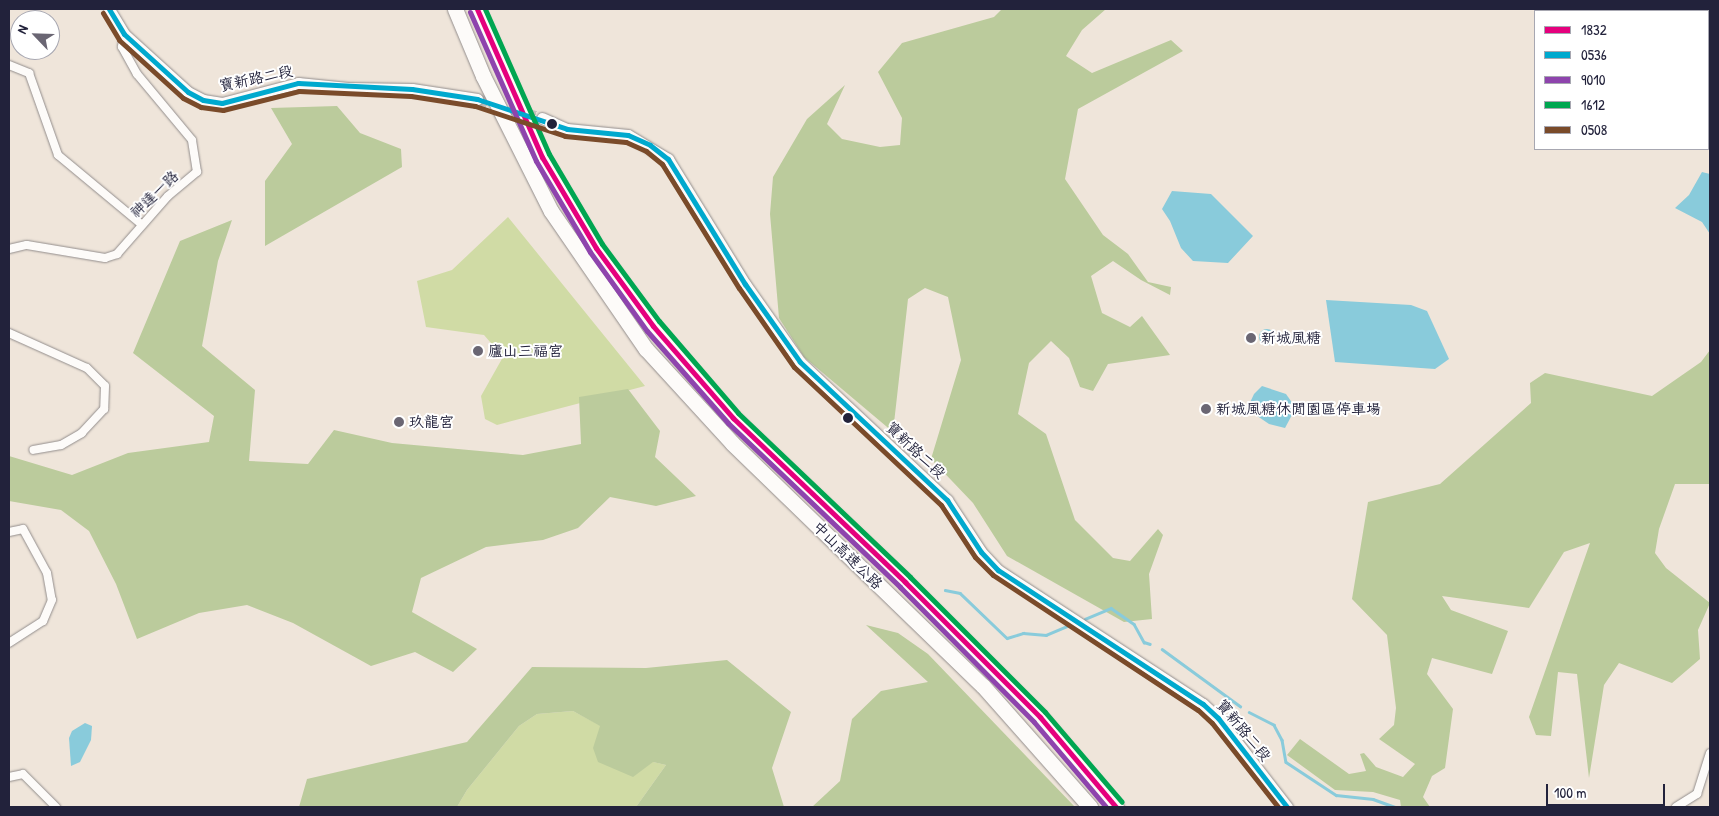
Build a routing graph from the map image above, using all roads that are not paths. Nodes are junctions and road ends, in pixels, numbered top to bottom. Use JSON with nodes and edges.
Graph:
{"nodes":[{"id":1,"x":109,"y":9,"type":"edge"},
{"id":2,"x":455,"y":9,"type":"edge"},
{"id":3,"x":476,"y":9,"type":"edge"},
{"id":4,"x":124,"y":34,"type":"junction"},
{"id":5,"x":9,"y":65,"type":"edge"},
{"id":6,"x":477,"y":99,"type":"tunnel mouth"},
{"id":7,"x":542,"y":118,"type":"tunnel mouth"},
{"id":8,"x":141,"y":224,"type":"junction"},
{"id":9,"x":9,"y":248,"type":"edge"},
{"id":10,"x":9,"y":333,"type":"edge"},
{"id":11,"x":33,"y":450,"type":"dead end"},
{"id":12,"x":9,"y":532,"type":"edge"},
{"id":13,"x":9,"y":643,"type":"edge"},
{"id":14,"x":1710,"y":753,"type":"edge"},
{"id":15,"x":9,"y":777,"type":"edge"},
{"id":16,"x":56,"y":807,"type":"edge"},
{"id":17,"x":1090,"y":807,"type":"edge"},
{"id":18,"x":1116,"y":807,"type":"edge"},
{"id":19,"x":1287,"y":807,"type":"edge"},
{"id":20,"x":1676,"y":807,"type":"edge"}],
"edges":[{"from":1,"to":4,"type":"street","name":"寶新路二段"},
{"from":2,"to":17,"type":"highway","name":"中山高速公路"},
{"from":3,"to":18,"type":"highway","name":"中山高速公路"},
{"from":4,"to":6,"type":"street","name":"寶新路二段"},
{"from":4,"to":8,"type":"street","name":"神達一路"},
{"from":5,"to":8,"type":"street"},
{"from":7,"to":19,"type":"street","name":"寶新路二段"},
{"from":8,"to":9,"type":"street","name":"神達一路"},
{"from":10,"to":11,"type":"street"},
{"from":12,"to":13,"type":"street"},
{"from":14,"to":20,"type":"street"},
{"from":15,"to":16,"type":"street"}]}
